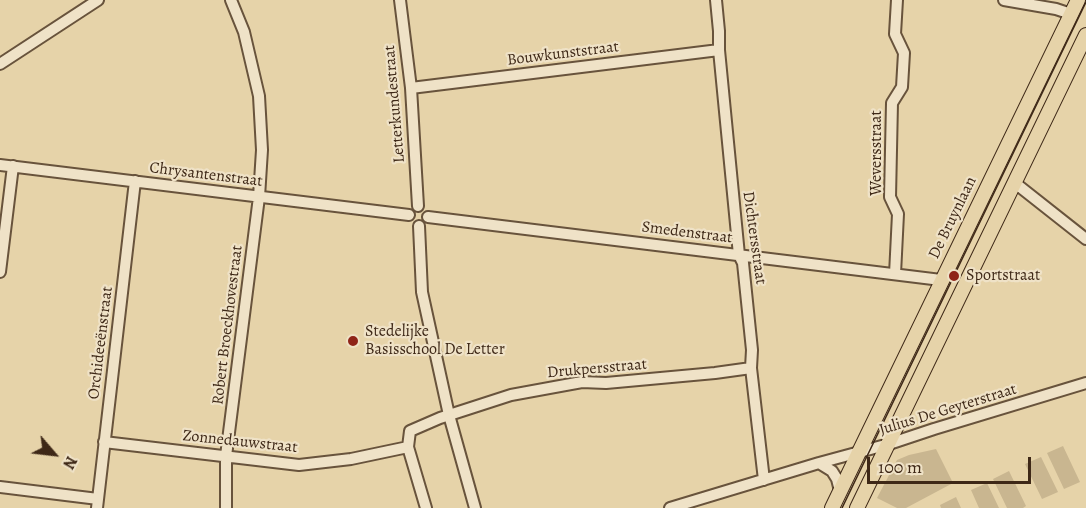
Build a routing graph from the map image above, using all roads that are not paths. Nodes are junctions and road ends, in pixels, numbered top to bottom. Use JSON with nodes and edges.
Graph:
{"nodes":[{"id":1,"x":99,"y":0,"type":"edge"},
{"id":2,"x":231,"y":0,"type":"edge"},
{"id":3,"x":400,"y":0,"type":"edge"},
{"id":4,"x":716,"y":0,"type":"edge"},
{"id":5,"x":897,"y":0,"type":"edge"},
{"id":6,"x":1005,"y":0,"type":"edge"},
{"id":7,"x":1078,"y":0,"type":"edge"},
{"id":8,"x":1071,"y":14,"type":"junction"},
{"id":9,"x":1086,"y":35,"type":"edge"},
{"id":10,"x":718,"y":50,"type":"junction"},
{"id":11,"x":0,"y":64,"type":"edge"},
{"id":12,"x":411,"y":88,"type":"junction"},
{"id":13,"x":0,"y":165,"type":"edge"},
{"id":14,"x":13,"y":166,"type":"junction"},
{"id":15,"x":135,"y":182,"type":"junction"},
{"id":16,"x":1015,"y":183,"type":"junction"},
{"id":17,"x":259,"y":197,"type":"junction"},
{"id":18,"x":418,"y":206,"type":"junction"},
{"id":19,"x":409,"y":215,"type":"junction"},
{"id":20,"x":428,"y":217,"type":"junction"},
{"id":21,"x":419,"y":226,"type":"junction"},
{"id":22,"x":1086,"y":239,"type":"edge"},
{"id":23,"x":739,"y":255,"type":"junction"},
{"id":24,"x":0,"y":272,"type":"edge"},
{"id":25,"x":896,"y":274,"type":"junction"},
{"id":26,"x":941,"y":280,"type":"junction"},
{"id":27,"x":751,"y":368,"type":"junction"},
{"id":28,"x":1086,"y":383,"type":"edge"},
{"id":29,"x":449,"y":415,"type":"junction"},
{"id":30,"x":104,"y":442,"type":"junction"},
{"id":31,"x":889,"y":444,"type":"junction"},
{"id":32,"x":408,"y":447,"type":"junction"},
{"id":33,"x":860,"y":452,"type":"junction"},
{"id":34,"x":226,"y":456,"type":"junction"},
{"id":35,"x":819,"y":463,"type":"junction"},
{"id":36,"x":764,"y":480,"type":"junction"},
{"id":37,"x":0,"y":487,"type":"edge"},
{"id":38,"x":840,"y":491,"type":"junction"},
{"id":39,"x":97,"y":504,"type":"edge"},
{"id":40,"x":226,"y":508,"type":"edge"},
{"id":41,"x":426,"y":508,"type":"edge"},
{"id":42,"x":475,"y":508,"type":"edge"},
{"id":43,"x":670,"y":508,"type":"edge"},
{"id":44,"x":832,"y":508,"type":"edge"},
{"id":45,"x":857,"y":508,"type":"edge"}],
"edges":[{"from":1,"to":11,"type":"street"},
{"from":2,"to":17,"type":"street","name":"Robert Broeckhovestraat"},
{"from":3,"to":12,"type":"street","name":"Letterkundestraat"},
{"from":4,"to":10,"type":"street","name":"Dichtersstraat"},
{"from":5,"to":25,"type":"street","name":"Weversstraat"},
{"from":6,"to":8,"type":"street"},
{"from":7,"to":8,"type":"main road","name":"De Bruynlaan"},
{"from":8,"to":26,"type":"main road","name":"De Bruynlaan"},
{"from":9,"to":16,"type":"main road"},
{"from":10,"to":12,"type":"street","name":"Bouwkunststraat"},
{"from":10,"to":23,"type":"street","name":"Dichtersstraat"},
{"from":12,"to":18,"type":"street","name":"Letterkundestraat"},
{"from":13,"to":14,"type":"street","name":"Chrysantenstraat"},
{"from":14,"to":15,"type":"street","name":"Chrysantenstraat"},
{"from":14,"to":24,"type":"street"},
{"from":15,"to":17,"type":"street","name":"Chrysantenstraat"},
{"from":15,"to":30,"type":"street","name":"Orchideeënstraat"},
{"from":16,"to":22,"type":"street"},
{"from":16,"to":31,"type":"main road"},
{"from":17,"to":19,"type":"street","name":"Chrysantenstraat"},
{"from":17,"to":34,"type":"street","name":"Robert Broeckhovestraat"},
{"from":18,"to":19,"type":"street"},
{"from":18,"to":20,"type":"street"},
{"from":19,"to":21,"type":"street"},
{"from":20,"to":21,"type":"street"},
{"from":20,"to":23,"type":"street","name":"Smedenstraat"},
{"from":21,"to":29,"type":"street"},
{"from":23,"to":25,"type":"street","name":"Smedenstraat"},
{"from":23,"to":27,"type":"street","name":"Dichtersstraat"},
{"from":25,"to":26,"type":"street","name":"Smedenstraat"},
{"from":26,"to":33,"type":"main road","name":"De Bruynlaan"},
{"from":27,"to":29,"type":"street","name":"Drukpersstraat"},
{"from":27,"to":36,"type":"street","name":"Dichtersstraat"},
{"from":28,"to":31,"type":"street","name":"Julius De Geyterstraat"},
{"from":29,"to":32,"type":"street"},
{"from":29,"to":42,"type":"street"},
{"from":30,"to":34,"type":"street","name":"Zonnedauwstraat"},
{"from":30,"to":39,"type":"street","name":"Orchideeënstraat"},
{"from":31,"to":33,"type":"street","name":"Julius De Geyterstraat"},
{"from":31,"to":45,"type":"main road"},
{"from":32,"to":34,"type":"street","name":"Zonnedauwstraat"},
{"from":32,"to":41,"type":"street"},
{"from":33,"to":35,"type":"street","name":"Julius De Geyterstraat"},
{"from":33,"to":38,"type":"main road","name":"De Bruynlaan"},
{"from":34,"to":40,"type":"street","name":"Robert Broeckhovestraat"},
{"from":35,"to":36,"type":"street","name":"Julius De Geyterstraat"},
{"from":35,"to":38,"type":"street"},
{"from":36,"to":43,"type":"street","name":"Julius De Geyterstraat"},
{"from":37,"to":39,"type":"street"},
{"from":38,"to":44,"type":"main road","name":"De Bruynlaan"}]}
